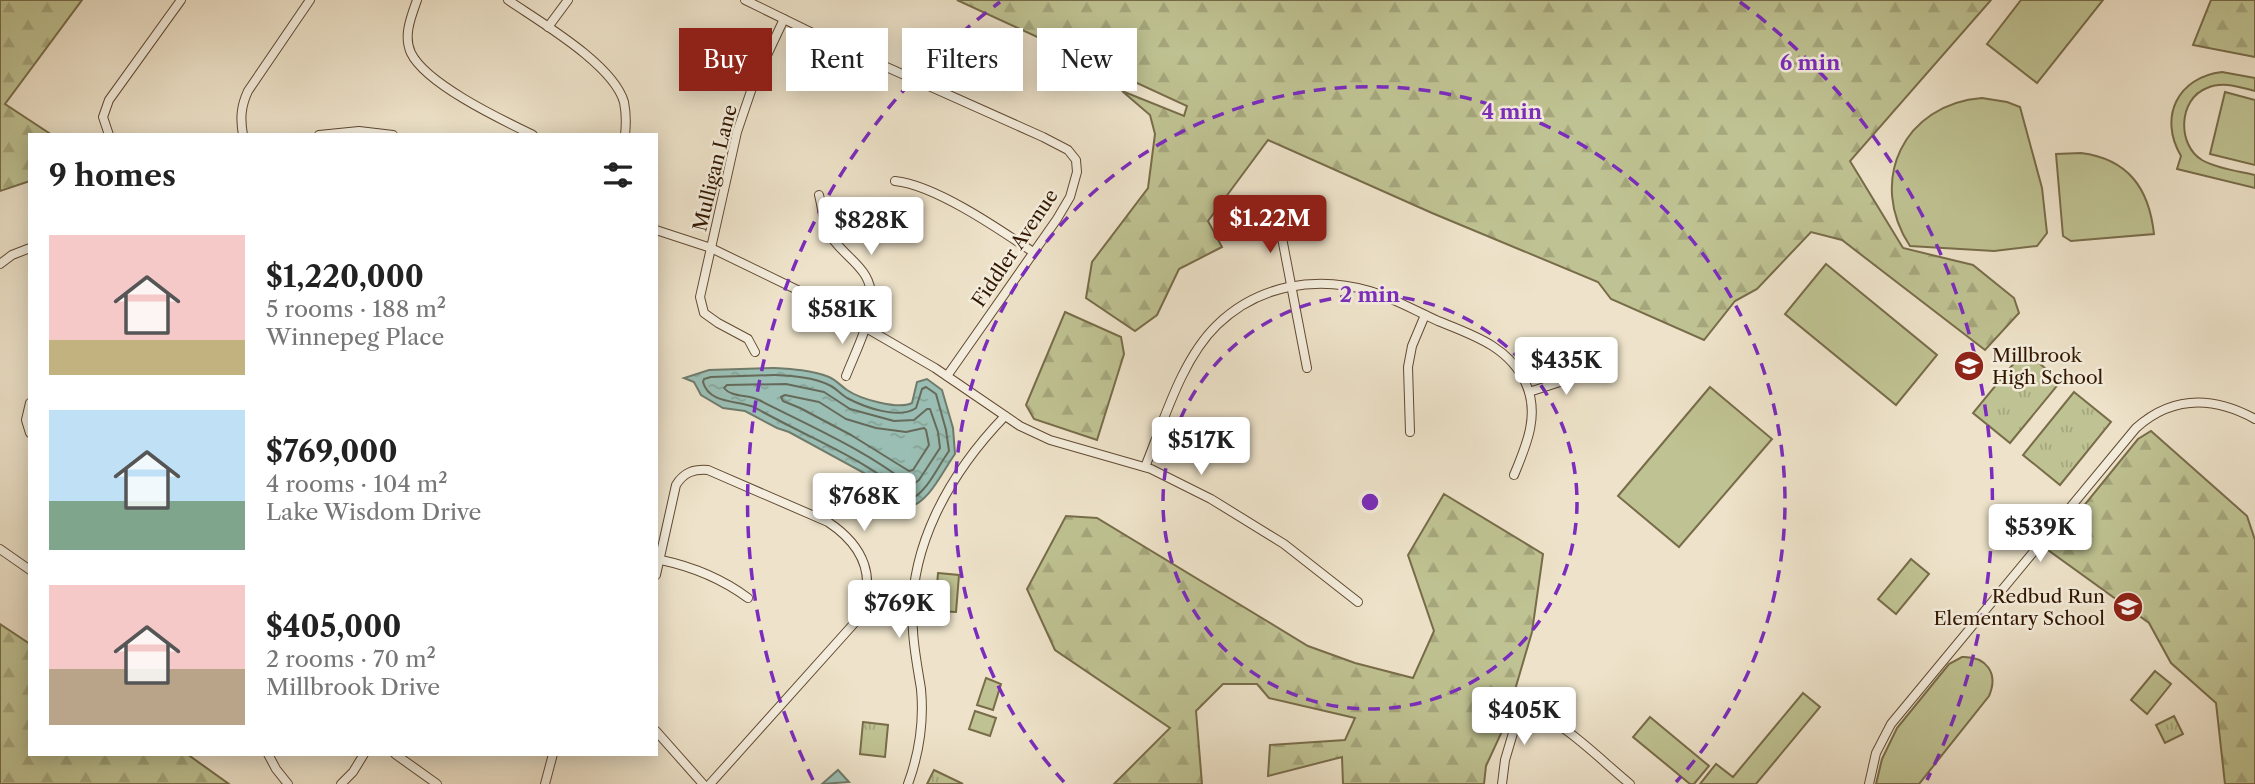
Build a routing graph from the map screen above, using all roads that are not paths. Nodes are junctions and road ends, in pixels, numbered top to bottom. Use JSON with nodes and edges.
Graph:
{"nodes":[{"id":1,"x":181,"y":0,"type":"edge"},
{"id":2,"x":310,"y":0,"type":"edge"},
{"id":3,"x":417,"y":0,"type":"edge"},
{"id":4,"x":508,"y":0,"type":"edge"},
{"id":5,"x":568,"y":0,"type":"edge"},
{"id":6,"x":745,"y":0,"type":"edge"},
{"id":7,"x":784,"y":19,"type":"junction"},
{"id":8,"x":548,"y":27,"type":"junction"},
{"id":9,"x":108,"y":133,"type":"edge"},
{"id":10,"x":243,"y":133,"type":"edge"},
{"id":11,"x":339,"y":133,"type":"edge"},
{"id":12,"x":376,"y":133,"type":"edge"},
{"id":13,"x":529,"y":133,"type":"edge"},
{"id":14,"x":625,"y":133,"type":"edge"},
{"id":15,"x":895,"y":181,"type":"dead end"},
{"id":16,"x":819,"y":195,"type":"dead end"},
{"id":17,"x":1278,"y":217,"type":"dead end"},
{"id":18,"x":658,"y":231,"type":"edge"},
{"id":19,"x":712,"y":248,"type":"junction"},
{"id":20,"x":28,"y":249,"type":"edge"},
{"id":21,"x":1033,"y":252,"type":"junction"},
{"id":22,"x":0,"y":264,"type":"edge"},
{"id":23,"x":1292,"y":286,"type":"junction"},
{"id":24,"x":1425,"y":315,"type":"junction"},
{"id":25,"x":865,"y":326,"type":"junction"},
{"id":26,"x":755,"y":352,"type":"dead end"},
{"id":27,"x":1307,"y":368,"type":"dead end"},
{"id":28,"x":1594,"y":371,"type":"dead end"},
{"id":29,"x":846,"y":376,"type":"dead end"},
{"id":30,"x":947,"y":376,"type":"junction"},
{"id":31,"x":1529,"y":392,"type":"junction"},
{"id":32,"x":1004,"y":416,"type":"junction"},
{"id":33,"x":2255,"y":419,"type":"edge"},
{"id":34,"x":1410,"y":432,"type":"dead end"},
{"id":35,"x":1145,"y":467,"type":"junction"},
{"id":36,"x":1514,"y":475,"type":"dead end"},
{"id":37,"x":0,"y":549,"type":"edge"},
{"id":38,"x":661,"y":560,"type":"junction"},
{"id":39,"x":28,"y":569,"type":"edge"},
{"id":40,"x":658,"y":569,"type":"edge"},
{"id":41,"x":748,"y":597,"type":"dead end"},
{"id":42,"x":1358,"y":602,"type":"dead end"},
{"id":43,"x":658,"y":734,"type":"edge"},
{"id":44,"x":269,"y":756,"type":"edge"},
{"id":45,"x":363,"y":756,"type":"edge"},
{"id":46,"x":398,"y":756,"type":"edge"},
{"id":47,"x":552,"y":756,"type":"edge"},
{"id":48,"x":288,"y":784,"type":"edge"},
{"id":49,"x":341,"y":784,"type":"edge"},
{"id":50,"x":437,"y":784,"type":"edge"},
{"id":51,"x":545,"y":784,"type":"edge"},
{"id":52,"x":704,"y":784,"type":"edge"},
{"id":53,"x":710,"y":784,"type":"edge"},
{"id":54,"x":908,"y":784,"type":"edge"},
{"id":55,"x":1502,"y":784,"type":"edge"},
{"id":56,"x":1630,"y":784,"type":"edge"},
{"id":57,"x":1869,"y":784,"type":"edge"}],
"edges":[{"from":1,"to":9,"type":"street"},
{"from":2,"to":10,"type":"street"},
{"from":3,"to":13,"type":"street"},
{"from":4,"to":8,"type":"street"},
{"from":5,"to":8,"type":"street"},
{"from":6,"to":7,"type":"street","name":"Fiddler Avenue"},
{"from":7,"to":19,"type":"street","name":"Mulligan Lane"},
{"from":7,"to":21,"type":"street","name":"Fiddler Avenue"},
{"from":8,"to":14,"type":"street"},
{"from":11,"to":12,"type":"street"},
{"from":15,"to":21,"type":"street"},
{"from":16,"to":25,"type":"street"},
{"from":17,"to":23,"type":"street"},
{"from":18,"to":19,"type":"street"},
{"from":19,"to":25,"type":"street"},
{"from":19,"to":26,"type":"street","name":"Mulligan Lane"},
{"from":20,"to":22,"type":"street"},
{"from":21,"to":30,"type":"street","name":"Fiddler Avenue"},
{"from":23,"to":24,"type":"street"},
{"from":23,"to":27,"type":"street"},
{"from":23,"to":35,"type":"street"},
{"from":24,"to":31,"type":"street"},
{"from":24,"to":34,"type":"street"},
{"from":25,"to":29,"type":"street"},
{"from":25,"to":30,"type":"street"},
{"from":28,"to":31,"type":"street"},
{"from":30,"to":32,"type":"street"},
{"from":31,"to":36,"type":"street"},
{"from":32,"to":35,"type":"street"},
{"from":32,"to":54,"type":"street"},
{"from":33,"to":57,"type":"street"},
{"from":35,"to":42,"type":"street"},
{"from":37,"to":39,"type":"street"},
{"from":38,"to":40,"type":"street"},
{"from":38,"to":41,"type":"street"},
{"from":38,"to":53,"type":"street"},
{"from":43,"to":52,"type":"street"},
{"from":44,"to":48,"type":"street"},
{"from":45,"to":49,"type":"street"},
{"from":46,"to":50,"type":"street"},
{"from":47,"to":51,"type":"street"},
{"from":55,"to":56,"type":"street"}]}
